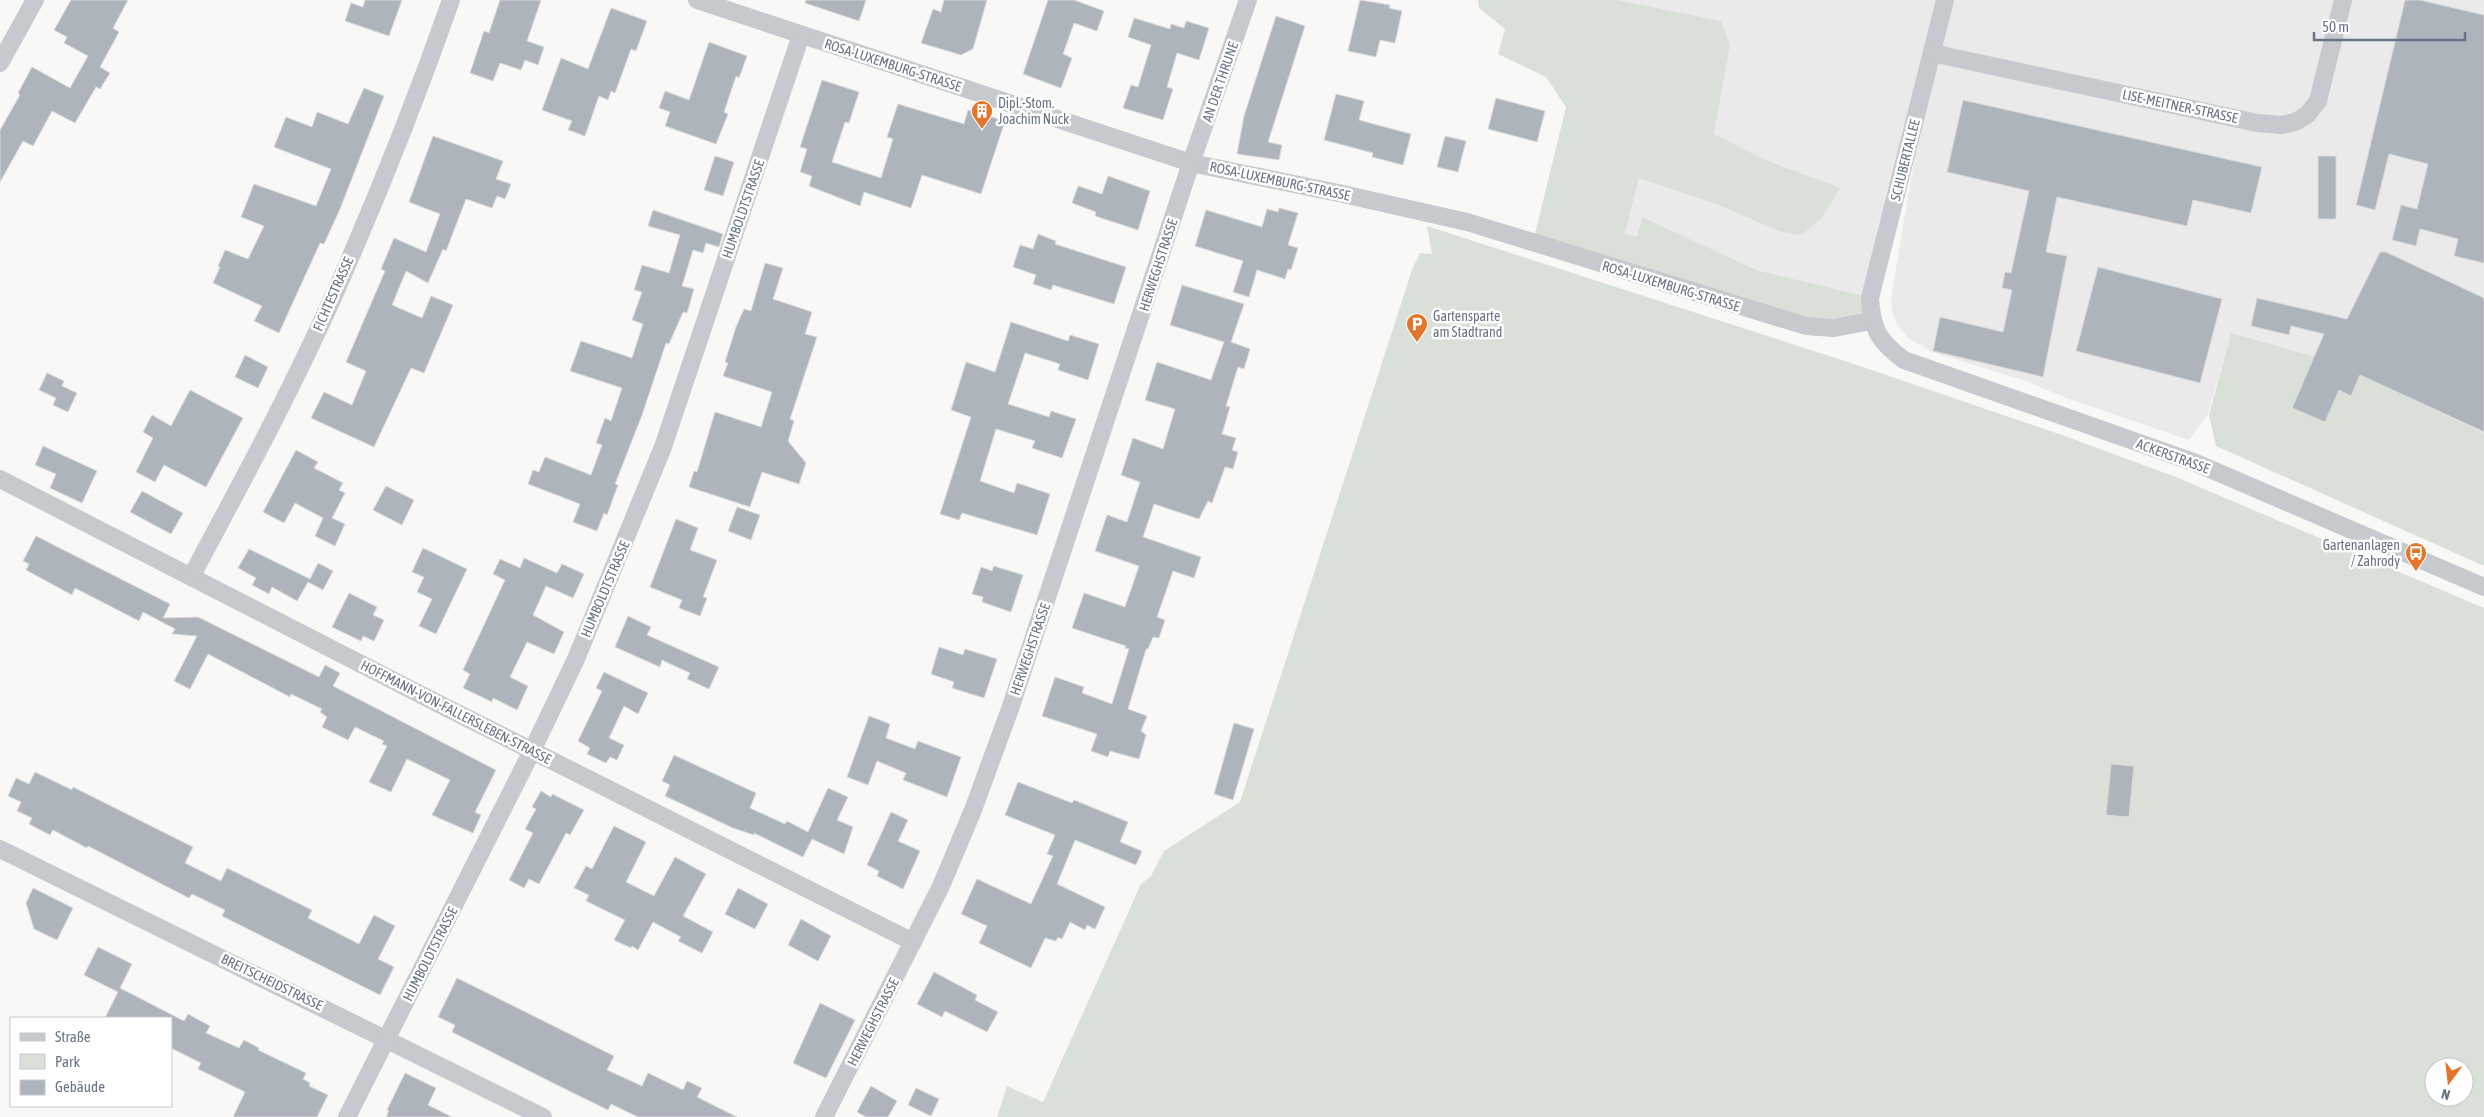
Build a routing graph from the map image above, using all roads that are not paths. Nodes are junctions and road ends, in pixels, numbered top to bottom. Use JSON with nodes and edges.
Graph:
{"nodes":[{"id":1,"x":35,"y":0,"type":"edge"},
{"id":2,"x":451,"y":0,"type":"edge"},
{"id":3,"x":697,"y":0,"type":"edge"},
{"id":4,"x":1248,"y":0,"type":"edge"},
{"id":5,"x":1945,"y":0,"type":"edge"},
{"id":6,"x":2343,"y":0,"type":"edge"},
{"id":7,"x":802,"y":35,"type":"junction"},
{"id":8,"x":1932,"y":53,"type":"junction"},
{"id":9,"x":0,"y":63,"type":"edge"},
{"id":10,"x":1191,"y":163,"type":"junction"},
{"id":11,"x":1871,"y":321,"type":"junction"},
{"id":12,"x":0,"y":479,"type":"edge"},
{"id":13,"x":191,"y":577,"type":"junction"},
{"id":14,"x":2484,"y":587,"type":"edge"},
{"id":15,"x":532,"y":751,"type":"junction"},
{"id":16,"x":1,"y":844,"type":"edge"},
{"id":17,"x":913,"y":942,"type":"junction"},
{"id":18,"x":387,"y":1038,"type":"junction"},
{"id":19,"x":347,"y":1117,"type":"edge"},
{"id":20,"x":543,"y":1117,"type":"edge"},
{"id":21,"x":824,"y":1117,"type":"edge"}],
"edges":[{"from":1,"to":9,"type":"street"},
{"from":2,"to":13,"type":"street","name":"FICHTESTRASSE"},
{"from":3,"to":7,"type":"street","name":"ROSA-LUXEMBURG-STRASSE"},
{"from":4,"to":10,"type":"street","name":"AN DER THRUNE"},
{"from":5,"to":8,"type":"street","name":"SCHUBERTALLEE"},
{"from":6,"to":8,"type":"street","name":"LISE-MEITNER-STRASSE"},
{"from":7,"to":10,"type":"street","name":"ROSA-LUXEMBURG-STRASSE"},
{"from":7,"to":15,"type":"street","name":"HUMBOLDTSTRASSE"},
{"from":8,"to":11,"type":"street","name":"SCHUBERTALLEE"},
{"from":10,"to":11,"type":"street","name":"ROSA-LUXEMBURG-STRASSE"},
{"from":10,"to":17,"type":"street","name":"HERWEGHSTRASSE"},
{"from":11,"to":14,"type":"street","name":"ACKERSTRASSE"},
{"from":12,"to":13,"type":"street","name":"HOFFMANN-VON-FALLERSLEBEN-STRASSE"},
{"from":13,"to":15,"type":"street","name":"HOFFMANN-VON-FALLERSLEBEN-STRASSE"},
{"from":15,"to":17,"type":"street","name":"HOFFMANN-VON-FALLERSLEBEN-STRASSE"},
{"from":15,"to":18,"type":"street","name":"HUMBOLDTSTRASSE"},
{"from":16,"to":18,"type":"street","name":"BREITSCHEIDSTRASSE"},
{"from":17,"to":21,"type":"street","name":"HERWEGHSTRASSE"},
{"from":18,"to":19,"type":"street","name":"HUMBOLDTSTRASSE"},
{"from":18,"to":20,"type":"street","name":"BREITSCHEIDSTRASSE"}]}
